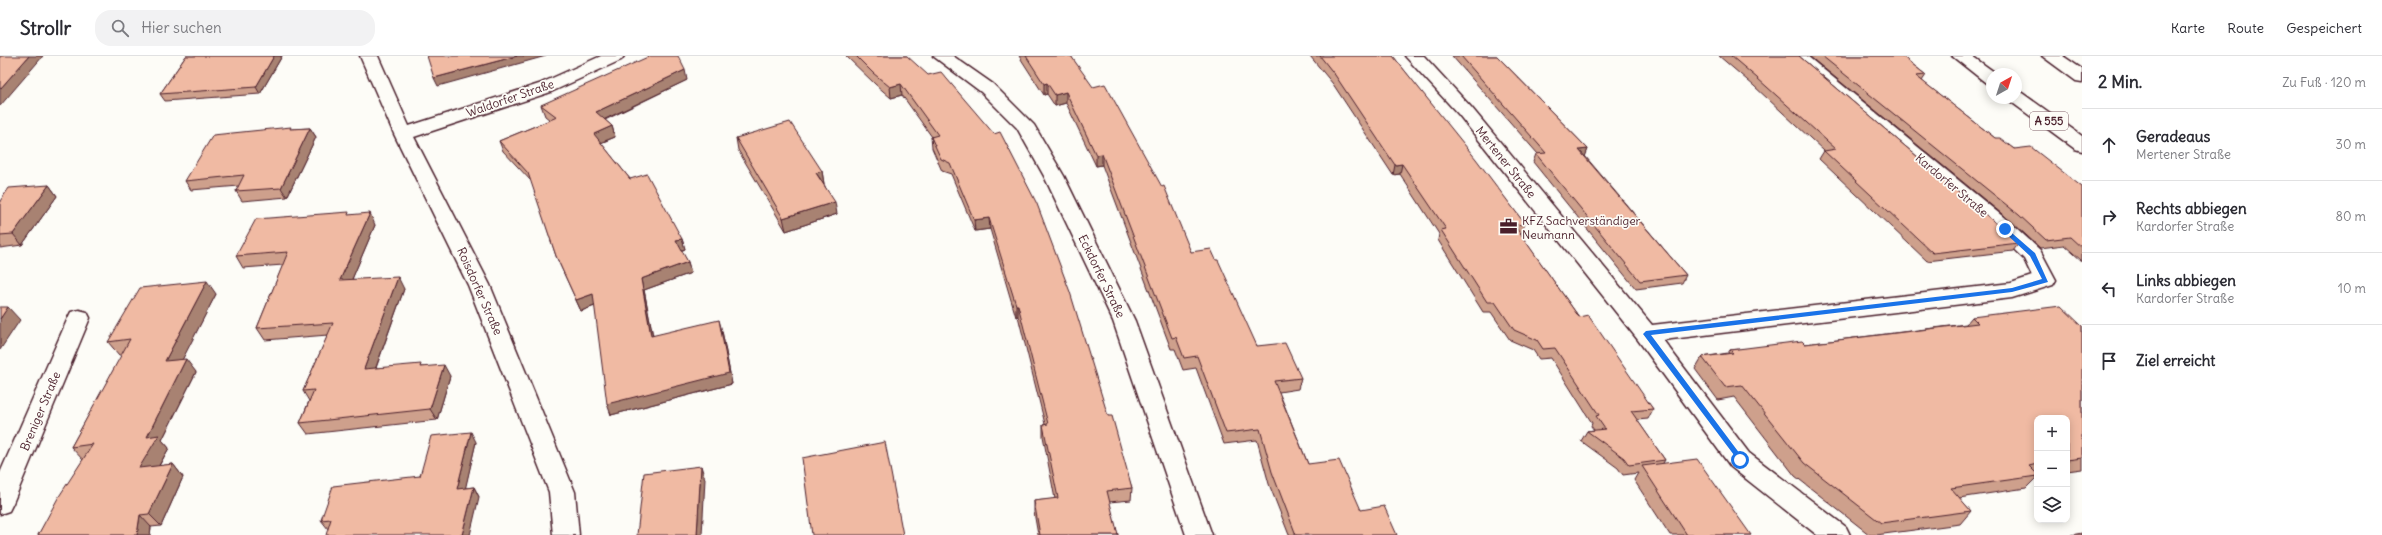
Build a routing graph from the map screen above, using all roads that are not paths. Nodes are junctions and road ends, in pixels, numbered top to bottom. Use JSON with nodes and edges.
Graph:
{"nodes":[{"id":1,"x":369,"y":56,"type":"edge"},
{"id":2,"x":615,"y":56,"type":"edge"},
{"id":3,"x":942,"y":56,"type":"edge"},
{"id":4,"x":1414,"y":56,"type":"edge"},
{"id":5,"x":1796,"y":56,"type":"edge"},
{"id":6,"x":1961,"y":56,"type":"edge"},
{"id":7,"x":2051,"y":56,"type":"edge"},
{"id":8,"x":1986,"y":75,"type":"edge"},
{"id":9,"x":2082,"y":77,"type":"edge"},
{"id":10,"x":2022,"y":100,"type":"edge"},
{"id":11,"x":402,"y":134,"type":"junction"},
{"id":12,"x":2082,"y":145,"type":"edge"},
{"id":13,"x":79,"y":318,"type":"dead end"},
{"id":14,"x":1646,"y":334,"type":"junction"},
{"id":15,"x":0,"y":503,"type":"edge"},
{"id":16,"x":566,"y":535,"type":"edge"},
{"id":17,"x":1199,"y":535,"type":"edge"},
{"id":18,"x":1836,"y":535,"type":"edge"}],
"edges":[{"from":1,"to":11,"type":"main road","name":"Roisdorfer Straße"},
{"from":2,"to":11,"type":"main road","name":"Waldorfer Straße"},
{"from":3,"to":17,"type":"main road","name":"Eckdorfer Straße"},
{"from":4,"to":14,"type":"main road","name":"Mertener Straße"},
{"from":5,"to":14,"type":"main road","name":"Kardorfer Straße"},
{"from":6,"to":8,"type":"main road"},
{"from":7,"to":9,"type":"main road"},
{"from":10,"to":12,"type":"main road","number":"A 555"},
{"from":11,"to":16,"type":"main road","name":"Roisdorfer Straße"},
{"from":13,"to":15,"type":"main road","name":"Breniger Straße"},
{"from":14,"to":18,"type":"main road","name":"Mertener Straße"}]}
